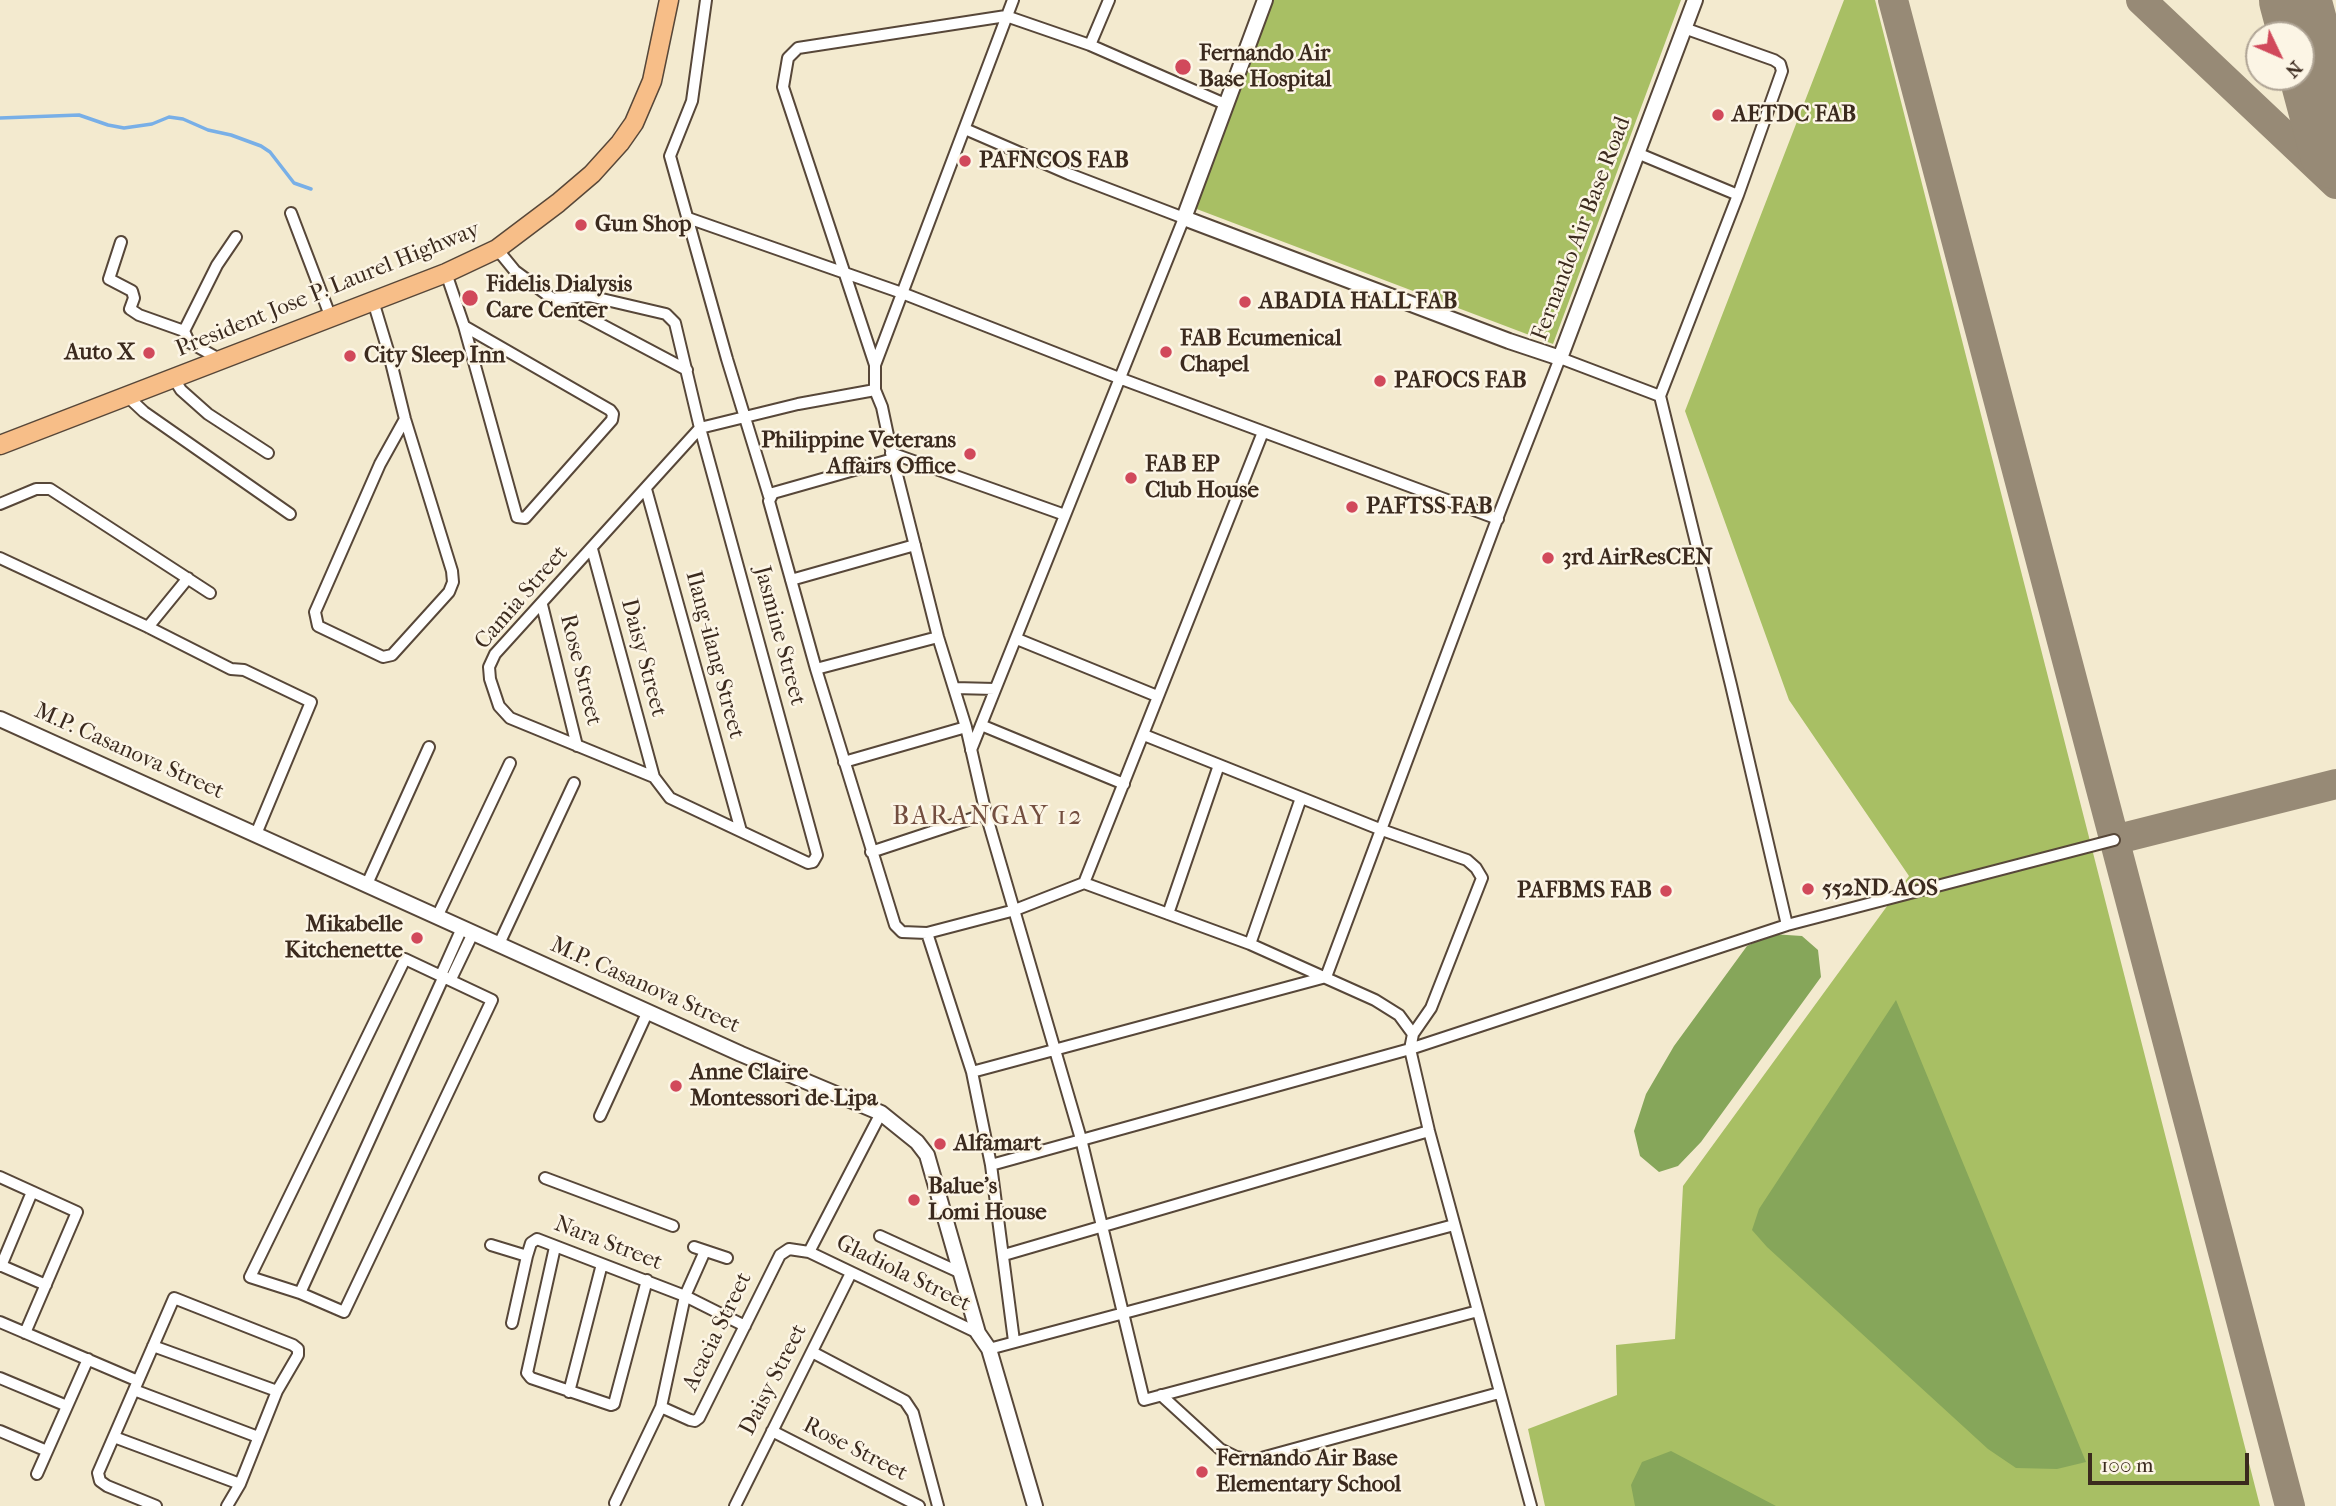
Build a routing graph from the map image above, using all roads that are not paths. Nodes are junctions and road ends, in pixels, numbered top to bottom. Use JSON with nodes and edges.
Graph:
{"nodes":[{"id":1,"x":668,"y":0,"type":"edge"},
{"id":2,"x":706,"y":0,"type":"edge"},
{"id":3,"x":1013,"y":0,"type":"edge"},
{"id":4,"x":1108,"y":0,"type":"edge"},
{"id":5,"x":1265,"y":0,"type":"edge"},
{"id":6,"x":1695,"y":0,"type":"edge"},
{"id":7,"x":1006,"y":16,"type":"junction"},
{"id":8,"x":1684,"y":28,"type":"junction"},
{"id":9,"x":1090,"y":45,"type":"junction"},
{"id":10,"x":1225,"y":104,"type":"junction"},
{"id":11,"x":965,"y":129,"type":"junction"},
{"id":12,"x":1637,"y":153,"type":"junction"},
{"id":13,"x":1738,"y":195,"type":"junction"},
{"id":14,"x":291,"y":213,"type":"dead end"},
{"id":15,"x":1184,"y":218,"type":"junction"},
{"id":16,"x":688,"y":219,"type":"junction"},
{"id":17,"x":236,"y":237,"type":"dead end"},
{"id":18,"x":121,"y":242,"type":"dead end"},
{"id":19,"x":497,"y":249,"type":"junction"},
{"id":20,"x":446,"y":273,"type":"junction"},
{"id":21,"x":846,"y":274,"type":"junction"},
{"id":22,"x":902,"y":293,"type":"junction"},
{"id":23,"x":553,"y":299,"type":"junction"},
{"id":24,"x":373,"y":301,"type":"junction"},
{"id":25,"x":331,"y":318,"type":"junction"},
{"id":26,"x":464,"y":326,"type":"junction"},
{"id":27,"x":184,"y":331,"type":"junction"},
{"id":28,"x":1560,"y":358,"type":"junction"},
{"id":29,"x":221,"y":360,"type":"junction"},
{"id":30,"x":875,"y":365,"type":"junction"},
{"id":31,"x":687,"y":370,"type":"junction"},
{"id":32,"x":1119,"y":378,"type":"junction"},
{"id":33,"x":174,"y":379,"type":"junction"},
{"id":34,"x":875,"y":390,"type":"junction"},
{"id":35,"x":1660,"y":396,"type":"junction"},
{"id":36,"x":128,"y":397,"type":"junction"},
{"id":37,"x":744,"y":416,"type":"junction"},
{"id":38,"x":405,"y":419,"type":"junction"},
{"id":39,"x":700,"y":428,"type":"junction"},
{"id":40,"x":1263,"y":432,"type":"junction"},
{"id":41,"x":0,"y":445,"type":"edge"},
{"id":42,"x":268,"y":453,"type":"dead end"},
{"id":43,"x":892,"y":456,"type":"junction"},
{"id":44,"x":646,"y":489,"type":"junction"},
{"id":45,"x":769,"y":496,"type":"junction"},
{"id":46,"x":0,"y":504,"type":"edge"},
{"id":47,"x":290,"y":514,"type":"dead end"},
{"id":48,"x":1065,"y":515,"type":"junction"},
{"id":49,"x":1497,"y":519,"type":"junction"},
{"id":50,"x":915,"y":545,"type":"junction"},
{"id":51,"x":592,"y":549,"type":"junction"},
{"id":52,"x":0,"y":558,"type":"edge"},
{"id":53,"x":188,"y":578,"type":"junction"},
{"id":54,"x":791,"y":580,"type":"junction"},
{"id":55,"x":210,"y":593,"type":"dead end"},
{"id":56,"x":541,"y":605,"type":"junction"},
{"id":57,"x":148,"y":627,"type":"junction"},
{"id":58,"x":938,"y":638,"type":"junction"},
{"id":59,"x":1017,"y":639,"type":"junction"},
{"id":60,"x":816,"y":669,"type":"junction"},
{"id":61,"x":954,"y":688,"type":"junction"},
{"id":62,"x":995,"y":690,"type":"junction"},
{"id":63,"x":1157,"y":696,"type":"junction"},
{"id":64,"x":0,"y":719,"type":"edge"},
{"id":65,"x":981,"y":725,"type":"junction"},
{"id":66,"x":965,"y":727,"type":"junction"},
{"id":67,"x":1143,"y":735,"type":"junction"},
{"id":68,"x":578,"y":746,"type":"junction"},
{"id":69,"x":429,"y":747,"type":"dead end"},
{"id":70,"x":971,"y":750,"type":"junction"},
{"id":71,"x":844,"y":762,"type":"junction"},
{"id":72,"x":510,"y":763,"type":"dead end"},
{"id":73,"x":1219,"y":765,"type":"junction"},
{"id":74,"x":654,"y":777,"type":"junction"},
{"id":75,"x":574,"y":783,"type":"dead end"},
{"id":76,"x":1124,"y":784,"type":"junction"},
{"id":77,"x":1301,"y":798,"type":"junction"},
{"id":78,"x":986,"y":814,"type":"junction"},
{"id":79,"x":1382,"y":830,"type":"junction"},
{"id":80,"x":741,"y":831,"type":"junction"},
{"id":81,"x":256,"y":834,"type":"junction"},
{"id":82,"x":2114,"y":840,"type":"dead end"},
{"id":83,"x":871,"y":852,"type":"junction"},
{"id":84,"x":1084,"y":883,"type":"junction"},
{"id":85,"x":367,"y":884,"type":"junction"},
{"id":86,"x":1015,"y":910,"type":"junction"},
{"id":87,"x":1168,"y":914,"type":"junction"},
{"id":88,"x":437,"y":917,"type":"junction"},
{"id":89,"x":1787,"y":925,"type":"junction"},
{"id":90,"x":467,"y":930,"type":"junction"},
{"id":91,"x":927,"y":933,"type":"junction"},
{"id":92,"x":499,"y":944,"type":"junction"},
{"id":93,"x":1250,"y":944,"type":"junction"},
{"id":94,"x":445,"y":977,"type":"junction"},
{"id":95,"x":1326,"y":977,"type":"junction"},
{"id":96,"x":648,"y":1011,"type":"junction"},
{"id":97,"x":1413,"y":1034,"type":"junction"},
{"id":98,"x":1410,"y":1049,"type":"junction"},
{"id":99,"x":1057,"y":1050,"type":"junction"},
{"id":100,"x":972,"y":1072,"type":"junction"},
{"id":101,"x":881,"y":1113,"type":"junction"},
{"id":102,"x":600,"y":1116,"type":"dead end"},
{"id":103,"x":1429,"y":1132,"type":"junction"},
{"id":104,"x":1081,"y":1139,"type":"junction"},
{"id":105,"x":991,"y":1166,"type":"junction"},
{"id":106,"x":0,"y":1177,"type":"edge"},
{"id":107,"x":545,"y":1178,"type":"dead end"},
{"id":108,"x":32,"y":1192,"type":"junction"},
{"id":109,"x":1102,"y":1224,"type":"junction"},
{"id":110,"x":1454,"y":1225,"type":"junction"},
{"id":111,"x":673,"y":1226,"type":"dead end"},
{"id":112,"x":880,"y":1236,"type":"dead end"},
{"id":113,"x":491,"y":1245,"type":"dead end"},
{"id":114,"x":555,"y":1247,"type":"junction"},
{"id":115,"x":809,"y":1252,"type":"junction"},
{"id":116,"x":1004,"y":1255,"type":"junction"},
{"id":117,"x":527,"y":1256,"type":"junction"},
{"id":118,"x":727,"y":1258,"type":"dead end"},
{"id":119,"x":602,"y":1265,"type":"junction"},
{"id":120,"x":1,"y":1266,"type":"edge"},
{"id":121,"x":851,"y":1273,"type":"junction"},
{"id":122,"x":961,"y":1273,"type":"junction"},
{"id":123,"x":646,"y":1280,"type":"junction"},
{"id":124,"x":46,"y":1285,"type":"junction"},
{"id":125,"x":300,"y":1293,"type":"junction"},
{"id":126,"x":685,"y":1296,"type":"junction"},
{"id":127,"x":1125,"y":1311,"type":"junction"},
{"id":128,"x":1478,"y":1311,"type":"junction"},
{"id":129,"x":0,"y":1322,"type":"edge"},
{"id":130,"x":512,"y":1322,"type":"dead end"},
{"id":131,"x":745,"y":1326,"type":"junction"},
{"id":132,"x":25,"y":1332,"type":"junction"},
{"id":133,"x":978,"y":1333,"type":"junction"},
{"id":134,"x":1014,"y":1341,"type":"junction"},
{"id":135,"x":153,"y":1346,"type":"junction"},
{"id":136,"x":989,"y":1349,"type":"junction"},
{"id":137,"x":812,"y":1352,"type":"junction"},
{"id":138,"x":88,"y":1359,"type":"junction"},
{"id":139,"x":0,"y":1378,"type":"edge"},
{"id":140,"x":136,"y":1386,"type":"junction"},
{"id":141,"x":277,"y":1391,"type":"junction"},
{"id":142,"x":569,"y":1391,"type":"junction"},
{"id":143,"x":1499,"y":1393,"type":"junction"},
{"id":144,"x":1161,"y":1395,"type":"junction"},
{"id":145,"x":67,"y":1406,"type":"junction"},
{"id":146,"x":661,"y":1407,"type":"junction"},
{"id":147,"x":0,"y":1431,"type":"edge"},
{"id":148,"x":772,"y":1431,"type":"junction"},
{"id":149,"x":114,"y":1437,"type":"junction"},
{"id":150,"x":258,"y":1437,"type":"junction"},
{"id":151,"x":47,"y":1451,"type":"junction"},
{"id":152,"x":37,"y":1474,"type":"dead end"},
{"id":153,"x":240,"y":1484,"type":"junction"},
{"id":154,"x":615,"y":1503,"type":"dead end"},
{"id":155,"x":156,"y":1506,"type":"edge"},
{"id":156,"x":227,"y":1506,"type":"edge"},
{"id":157,"x":735,"y":1506,"type":"edge"},
{"id":158,"x":919,"y":1506,"type":"edge"},
{"id":159,"x":938,"y":1506,"type":"edge"},
{"id":160,"x":1035,"y":1506,"type":"edge"},
{"id":161,"x":1531,"y":1506,"type":"edge"}],
"edges":[{"from":1,"to":19,"type":"highway","name":"President Jose P. Laurel Highway"},
{"from":2,"to":16,"type":"street"},
{"from":3,"to":7,"type":"street"},
{"from":4,"to":9,"type":"street"},
{"from":5,"to":10,"type":"street"},
{"from":6,"to":8,"type":"street","name":"Fernando Air Base Road"},
{"from":7,"to":9,"type":"street"},
{"from":7,"to":11,"type":"street"},
{"from":7,"to":21,"type":"street"},
{"from":8,"to":12,"type":"street","name":"Fernando Air Base Road"},
{"from":8,"to":13,"type":"street"},
{"from":9,"to":10,"type":"street"},
{"from":10,"to":15,"type":"street"},
{"from":11,"to":15,"type":"street"},
{"from":11,"to":22,"type":"street"},
{"from":12,"to":13,"type":"street"},
{"from":12,"to":28,"type":"street","name":"Fernando Air Base Road"},
{"from":13,"to":35,"type":"street"},
{"from":14,"to":25,"type":"street"},
{"from":15,"to":28,"type":"street","name":"Fernando Air Base Road"},
{"from":15,"to":32,"type":"street"},
{"from":16,"to":21,"type":"street"},
{"from":16,"to":37,"type":"street"},
{"from":17,"to":27,"type":"street"},
{"from":18,"to":27,"type":"street"},
{"from":19,"to":20,"type":"highway","name":"President Jose P. Laurel Highway"},
{"from":19,"to":23,"type":"street"},
{"from":20,"to":24,"type":"highway","name":"President Jose P. Laurel Highway"},
{"from":20,"to":26,"type":"street"},
{"from":21,"to":22,"type":"street"},
{"from":21,"to":30,"type":"street"},
{"from":22,"to":30,"type":"street"},
{"from":22,"to":32,"type":"street"},
{"from":23,"to":31,"type":"street"},
{"from":23,"to":31,"type":"street","name":"Jasmine Street"},
{"from":24,"to":25,"type":"highway","name":"President Jose P. Laurel Highway"},
{"from":24,"to":38,"type":"street"},
{"from":25,"to":29,"type":"highway","name":"President Jose P. Laurel Highway"},
{"from":26,"to":26,"type":"street"},
{"from":27,"to":29,"type":"street"},
{"from":28,"to":35,"type":"street"},
{"from":28,"to":49,"type":"street"},
{"from":29,"to":33,"type":"highway","name":"President Jose P. Laurel Highway"},
{"from":30,"to":34,"type":"street"},
{"from":31,"to":39,"type":"street","name":"Jasmine Street"},
{"from":32,"to":40,"type":"street"},
{"from":32,"to":48,"type":"street"},
{"from":33,"to":36,"type":"highway","name":"President Jose P. Laurel Highway"},
{"from":33,"to":42,"type":"street"},
{"from":34,"to":37,"type":"street"},
{"from":34,"to":43,"type":"street"},
{"from":35,"to":89,"type":"street"},
{"from":36,"to":41,"type":"highway","name":"President Jose P. Laurel Highway"},
{"from":36,"to":47,"type":"street"},
{"from":37,"to":39,"type":"street"},
{"from":37,"to":45,"type":"street"},
{"from":38,"to":38,"type":"street"},
{"from":39,"to":44,"type":"street","name":"Camia Street"},
{"from":39,"to":80,"type":"street","name":"Jasmine Street"},
{"from":40,"to":49,"type":"street"},
{"from":40,"to":63,"type":"street"},
{"from":43,"to":45,"type":"street"},
{"from":43,"to":48,"type":"street"},
{"from":43,"to":50,"type":"street"},
{"from":44,"to":51,"type":"street","name":"Camia Street"},
{"from":44,"to":80,"type":"street","name":"Ilang-ilang Street"},
{"from":45,"to":54,"type":"street"},
{"from":46,"to":53,"type":"street"},
{"from":48,"to":59,"type":"street"},
{"from":49,"to":79,"type":"street"},
{"from":50,"to":54,"type":"street"},
{"from":50,"to":58,"type":"street"},
{"from":51,"to":56,"type":"street","name":"Camia Street"},
{"from":51,"to":74,"type":"street","name":"Daisy Street"},
{"from":52,"to":57,"type":"street"},
{"from":53,"to":55,"type":"street"},
{"from":53,"to":57,"type":"street"},
{"from":54,"to":60,"type":"street"},
{"from":56,"to":68,"type":"street","name":"Rose Street"},
{"from":56,"to":68,"type":"street","name":"Camia Street"},
{"from":57,"to":81,"type":"street"},
{"from":58,"to":60,"type":"street"},
{"from":58,"to":61,"type":"street"},
{"from":59,"to":62,"type":"street"},
{"from":59,"to":63,"type":"street"},
{"from":60,"to":71,"type":"street"},
{"from":61,"to":62,"type":"street"},
{"from":61,"to":66,"type":"street"},
{"from":62,"to":65,"type":"street"},
{"from":63,"to":67,"type":"street"},
{"from":64,"to":81,"type":"street","name":"M.P. Casanova Street"},
{"from":65,"to":70,"type":"street"},
{"from":65,"to":76,"type":"street"},
{"from":66,"to":70,"type":"street"},
{"from":66,"to":71,"type":"street"},
{"from":67,"to":73,"type":"street"},
{"from":67,"to":76,"type":"street"},
{"from":68,"to":74,"type":"street","name":"Camia Street"},
{"from":69,"to":85,"type":"street"},
{"from":70,"to":78,"type":"street"},
{"from":71,"to":83,"type":"street"},
{"from":72,"to":88,"type":"street"},
{"from":73,"to":77,"type":"street"},
{"from":73,"to":87,"type":"street"},
{"from":74,"to":80,"type":"street"},
{"from":75,"to":92,"type":"street"},
{"from":76,"to":84,"type":"street"},
{"from":77,"to":79,"type":"street"},
{"from":77,"to":93,"type":"street"},
{"from":78,"to":83,"type":"street"},
{"from":78,"to":86,"type":"street"},
{"from":79,"to":95,"type":"street"},
{"from":79,"to":97,"type":"street"},
{"from":81,"to":85,"type":"street","name":"M.P. Casanova Street"},
{"from":82,"to":89,"type":"street"},
{"from":83,"to":91,"type":"street"},
{"from":84,"to":86,"type":"street"},
{"from":84,"to":87,"type":"street"},
{"from":85,"to":88,"type":"street","name":"M.P. Casanova Street"},
{"from":86,"to":91,"type":"street"},
{"from":86,"to":99,"type":"street"},
{"from":87,"to":93,"type":"street"},
{"from":88,"to":90,"type":"street","name":"M.P. Casanova Street"},
{"from":89,"to":98,"type":"street"},
{"from":90,"to":92,"type":"street","name":"M.P. Casanova Street"},
{"from":90,"to":94,"type":"street"},
{"from":91,"to":100,"type":"street"},
{"from":92,"to":96,"type":"street","name":"M.P. Casanova Street"},
{"from":93,"to":95,"type":"street"},
{"from":94,"to":125,"type":"street"},
{"from":94,"to":125,"type":"street"},
{"from":94,"to":125,"type":"street"},
{"from":95,"to":97,"type":"street"},
{"from":95,"to":99,"type":"street"},
{"from":96,"to":101,"type":"street","name":"M.P. Casanova Street"},
{"from":96,"to":102,"type":"street"},
{"from":97,"to":98,"type":"street"},
{"from":98,"to":103,"type":"street"},
{"from":98,"to":104,"type":"street"},
{"from":99,"to":100,"type":"street"},
{"from":99,"to":104,"type":"street"},
{"from":100,"to":105,"type":"street"},
{"from":101,"to":115,"type":"street"},
{"from":101,"to":122,"type":"street","name":"M.P. Casanova Street"},
{"from":103,"to":109,"type":"street"},
{"from":103,"to":110,"type":"street"},
{"from":104,"to":105,"type":"street"},
{"from":104,"to":109,"type":"street"},
{"from":105,"to":116,"type":"street"},
{"from":106,"to":108,"type":"street"},
{"from":107,"to":111,"type":"street"},
{"from":108,"to":120,"type":"street"},
{"from":108,"to":124,"type":"street"},
{"from":109,"to":116,"type":"street"},
{"from":109,"to":127,"type":"street"},
{"from":110,"to":127,"type":"street"},
{"from":110,"to":128,"type":"street"},
{"from":112,"to":122,"type":"street"},
{"from":113,"to":117,"type":"street"},
{"from":114,"to":117,"type":"street","name":"Nara Street"},
{"from":114,"to":119,"type":"street","name":"Nara Street"},
{"from":114,"to":142,"type":"street"},
{"from":115,"to":121,"type":"street","name":"Gladiola Street"},
{"from":115,"to":131,"type":"street","name":"Acacia Street"},
{"from":116,"to":134,"type":"street"},
{"from":117,"to":130,"type":"street","name":"Nara Street"},
{"from":118,"to":126,"type":"street"},
{"from":119,"to":123,"type":"street","name":"Nara Street"},
{"from":119,"to":142,"type":"street"},
{"from":120,"to":124,"type":"street"},
{"from":121,"to":133,"type":"street","name":"Gladiola Street"},
{"from":121,"to":137,"type":"street","name":"Daisy Street"},
{"from":122,"to":133,"type":"street","name":"M.P. Casanova Street"},
{"from":123,"to":126,"type":"street","name":"Nara Street"},
{"from":123,"to":142,"type":"street"},
{"from":124,"to":132,"type":"street"},
{"from":126,"to":131,"type":"street","name":"Nara Street"},
{"from":126,"to":146,"type":"street"},
{"from":127,"to":134,"type":"street"},
{"from":127,"to":144,"type":"street"},
{"from":128,"to":143,"type":"street"},
{"from":128,"to":144,"type":"street"},
{"from":129,"to":132,"type":"street"},
{"from":131,"to":146,"type":"street","name":"Acacia Street"},
{"from":132,"to":138,"type":"street"},
{"from":133,"to":136,"type":"street","name":"M.P. Casanova Street"},
{"from":134,"to":136,"type":"street"},
{"from":135,"to":140,"type":"street"},
{"from":135,"to":141,"type":"street"},
{"from":135,"to":141,"type":"street"},
{"from":136,"to":160,"type":"street","name":"M.P. Casanova Street"},
{"from":137,"to":148,"type":"street","name":"Daisy Street"},
{"from":137,"to":159,"type":"street"},
{"from":138,"to":140,"type":"street"},
{"from":138,"to":145,"type":"street"},
{"from":139,"to":145,"type":"street"},
{"from":140,"to":149,"type":"street"},
{"from":140,"to":150,"type":"street"},
{"from":141,"to":150,"type":"street"},
{"from":143,"to":144,"type":"street"},
{"from":143,"to":161,"type":"street"},
{"from":145,"to":151,"type":"street"},
{"from":146,"to":154,"type":"street"},
{"from":147,"to":151,"type":"street"},
{"from":148,"to":157,"type":"street","name":"Daisy Street"},
{"from":148,"to":158,"type":"street","name":"Rose Street"},
{"from":149,"to":153,"type":"street"},
{"from":149,"to":155,"type":"street"},
{"from":150,"to":153,"type":"street"},
{"from":151,"to":152,"type":"street"},
{"from":153,"to":156,"type":"street"}]}
